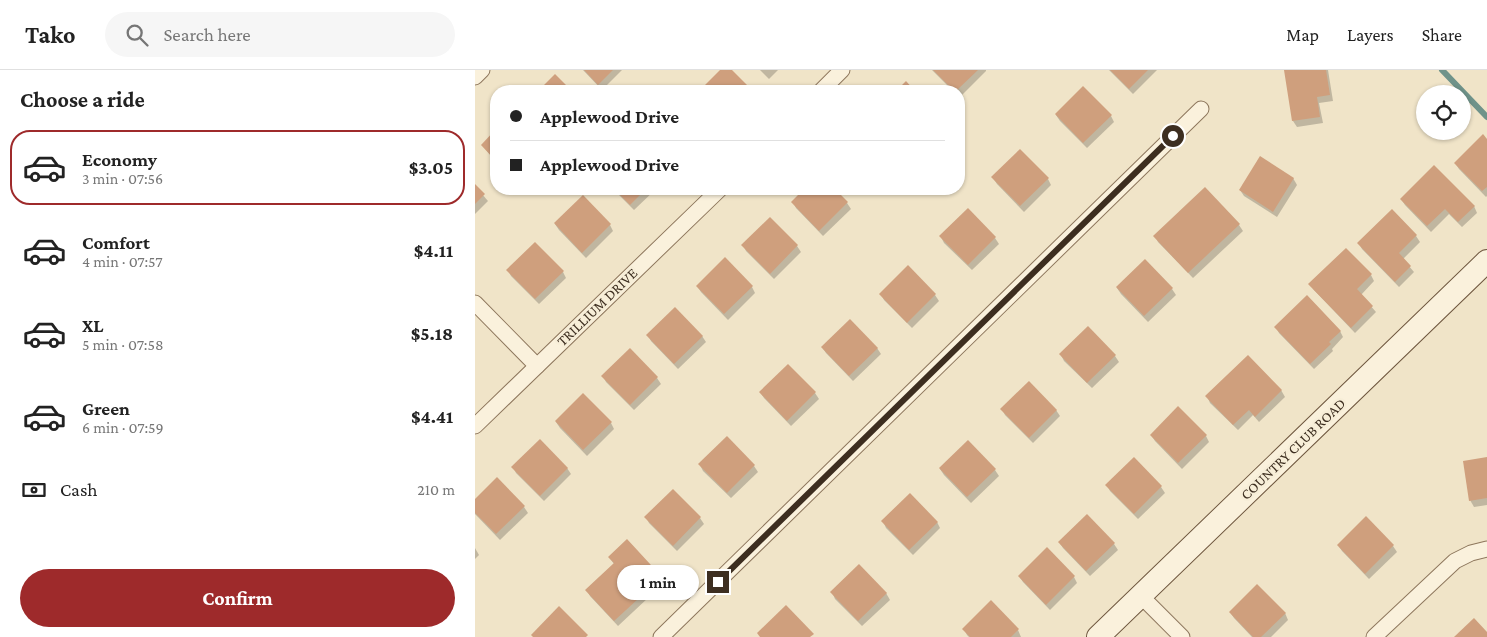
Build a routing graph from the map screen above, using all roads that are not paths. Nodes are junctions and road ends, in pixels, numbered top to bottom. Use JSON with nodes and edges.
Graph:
{"nodes":[{"id":1,"x":483,"y":70,"type":"edge"},
{"id":2,"x":843,"y":70,"type":"edge"},
{"id":3,"x":475,"y":77,"type":"edge"},
{"id":4,"x":827,"y":85,"type":"edge"},
{"id":5,"x":1201,"y":109,"type":"dead end"},
{"id":6,"x":714,"y":195,"type":"edge"},
{"id":7,"x":1487,"y":261,"type":"edge"},
{"id":8,"x":475,"y":303,"type":"edge"},
{"id":9,"x":537,"y":366,"type":"junction"},
{"id":10,"x":475,"y":426,"type":"edge"},
{"id":11,"x":1487,"y":549,"type":"edge"},
{"id":12,"x":1141,"y":596,"type":"junction"},
{"id":13,"x":661,"y":637,"type":"edge"},
{"id":14,"x":1098,"y":637,"type":"edge"},
{"id":15,"x":1182,"y":637,"type":"edge"},
{"id":16,"x":1374,"y":637,"type":"edge"}],
"edges":[{"from":1,"to":3,"type":"street"},
{"from":2,"to":4,"type":"street"},
{"from":5,"to":13,"type":"street"},
{"from":6,"to":9,"type":"street","name":"TRILLIUM DRIVE"},
{"from":7,"to":12,"type":"street","name":"COUNTRY CLUB ROAD"},
{"from":8,"to":9,"type":"street"},
{"from":9,"to":10,"type":"street","name":"TRILLIUM DRIVE"},
{"from":11,"to":16,"type":"street"},
{"from":12,"to":14,"type":"street","name":"COUNTRY CLUB ROAD"},
{"from":12,"to":15,"type":"street"}]}
